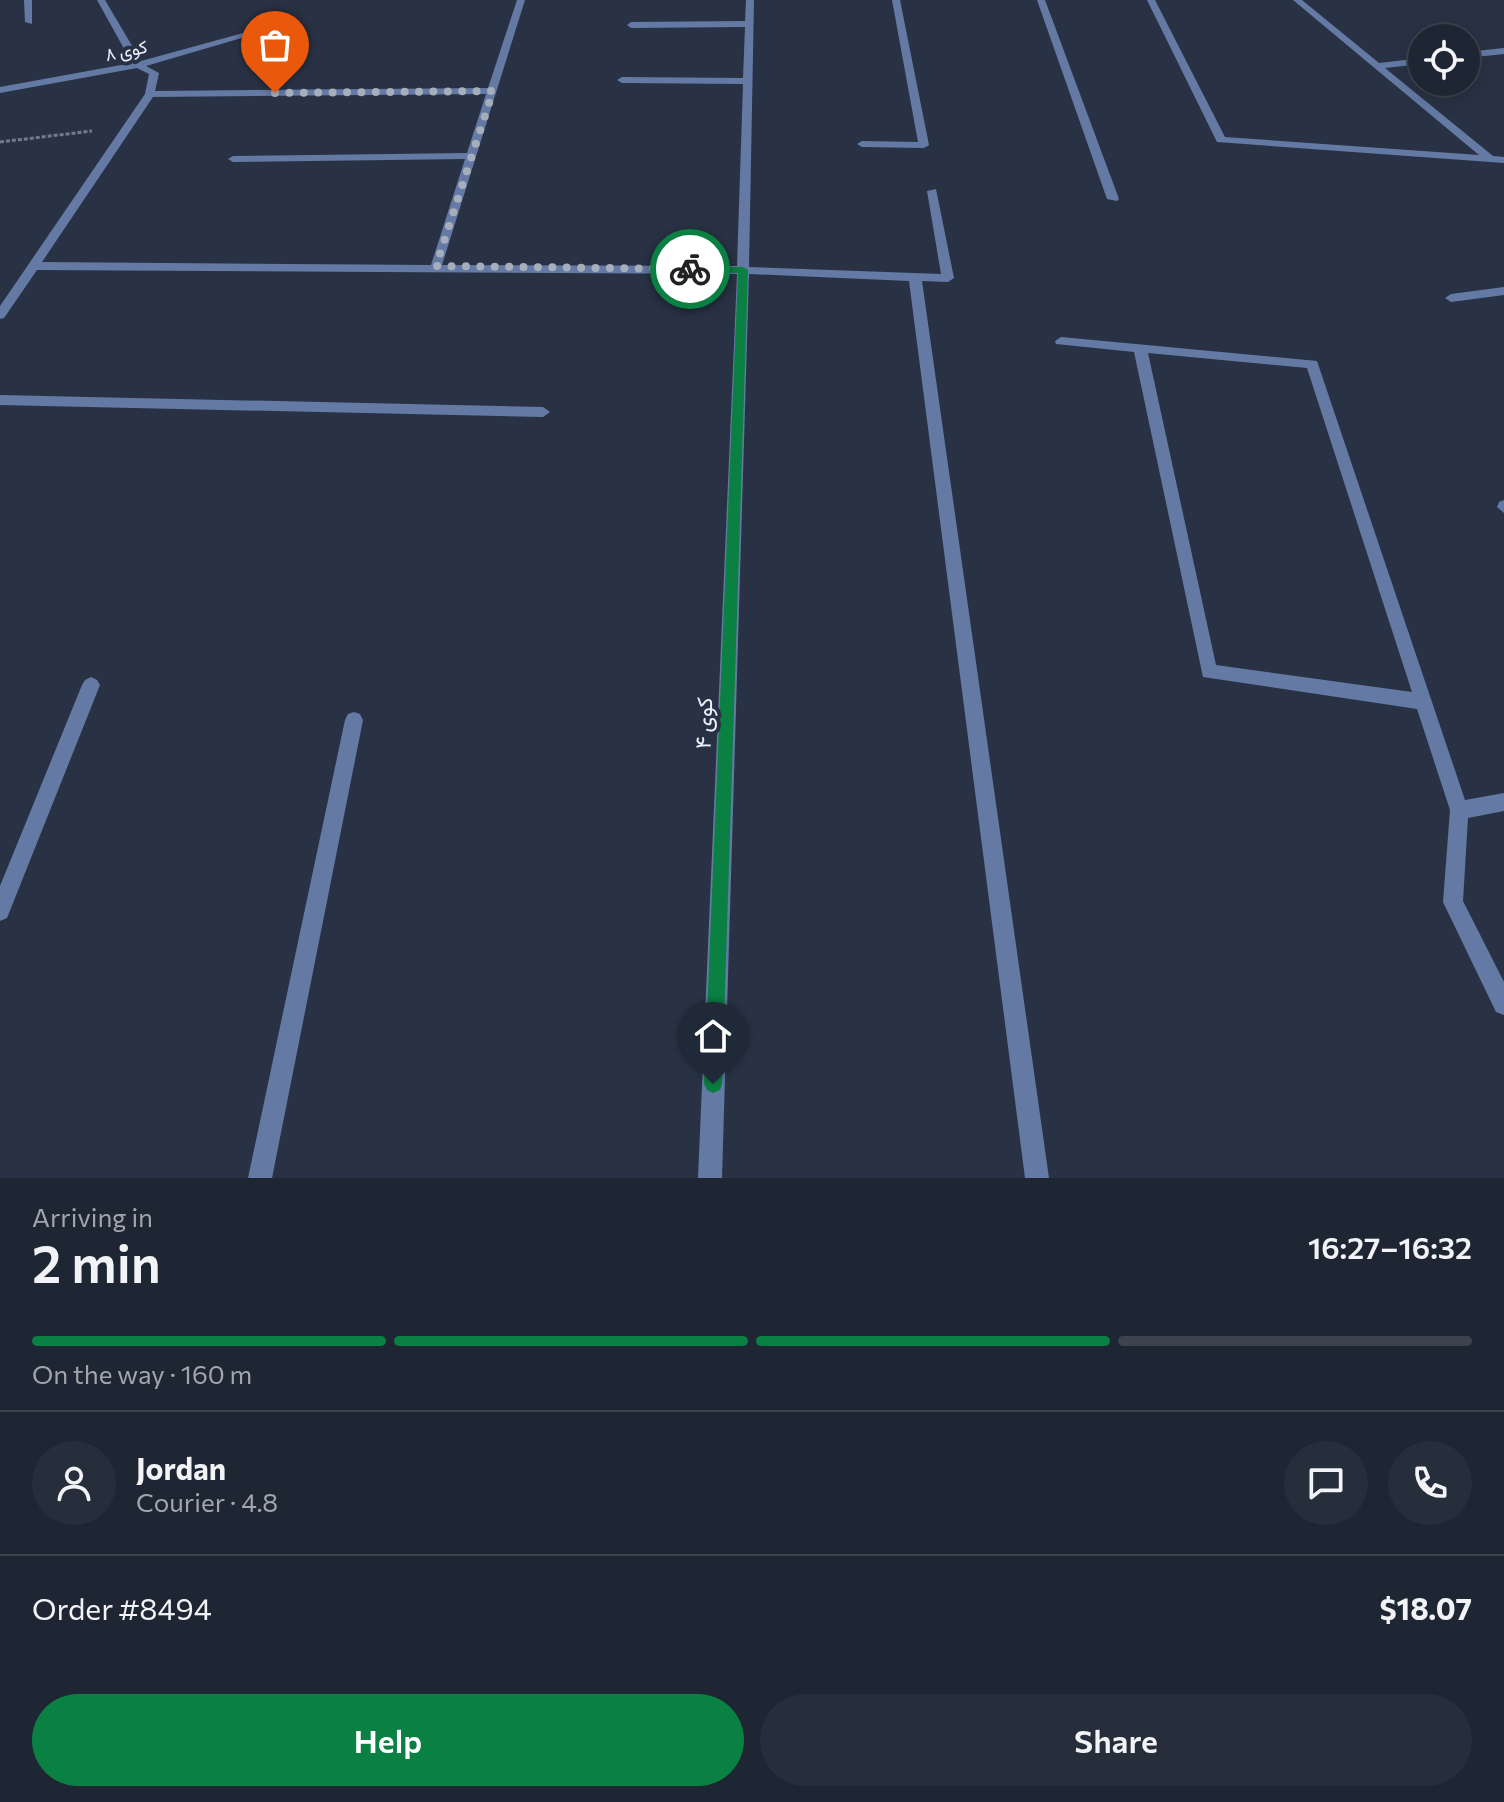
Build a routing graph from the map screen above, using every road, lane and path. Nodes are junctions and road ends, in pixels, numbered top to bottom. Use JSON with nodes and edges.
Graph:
{"nodes":[{"id":1,"x":30,"y":0,"type":"edge"},
{"id":2,"x":101,"y":0,"type":"edge"},
{"id":3,"x":521,"y":0,"type":"edge"},
{"id":4,"x":750,"y":0,"type":"edge"},
{"id":5,"x":896,"y":0,"type":"edge"},
{"id":6,"x":1041,"y":0,"type":"edge"},
{"id":7,"x":1151,"y":0,"type":"edge"},
{"id":8,"x":1297,"y":0,"type":"edge"},
{"id":9,"x":29,"y":22,"type":"dead end"},
{"id":10,"x":750,"y":24,"type":"junction"},
{"id":11,"x":631,"y":25,"type":"dead end"},
{"id":12,"x":258,"y":32,"type":"dead end"},
{"id":13,"x":1504,"y":51,"type":"edge"},
{"id":14,"x":1480,"y":54,"type":"edge"},
{"id":15,"x":1408,"y":63,"type":"edge"},
{"id":16,"x":138,"y":65,"type":"junction"},
{"id":17,"x":1376,"y":66,"type":"junction"},
{"id":18,"x":622,"y":80,"type":"dead end"},
{"id":19,"x":746,"y":81,"type":"junction"},
{"id":20,"x":0,"y":90,"type":"edge"},
{"id":21,"x":493,"y":91,"type":"junction"},
{"id":22,"x":150,"y":94,"type":"junction"},
{"id":23,"x":125,"y":127,"type":"junction"},
{"id":24,"x":0,"y":142,"type":"edge"},
{"id":25,"x":862,"y":144,"type":"dead end"},
{"id":26,"x":472,"y":156,"type":"junction"},
{"id":27,"x":233,"y":159,"type":"dead end"},
{"id":28,"x":1501,"y":163,"type":"edge"},
{"id":29,"x":932,"y":191,"type":"dead end"},
{"id":30,"x":1113,"y":199,"type":"dead end"},
{"id":31,"x":32,"y":266,"type":"junction"},
{"id":32,"x":436,"y":266,"type":"junction"},
{"id":33,"x":743,"y":270,"type":"junction"},
{"id":34,"x":915,"y":277,"type":"junction"},
{"id":35,"x":1504,"y":291,"type":"edge"},
{"id":36,"x":1451,"y":298,"type":"dead end"},
{"id":37,"x":0,"y":315,"type":"edge"},
{"id":38,"x":1061,"y":341,"type":"dead end"},
{"id":39,"x":1140,"y":348,"type":"junction"},
{"id":40,"x":0,"y":400,"type":"edge"},
{"id":41,"x":543,"y":412,"type":"dead end"},
{"id":42,"x":91,"y":685,"type":"dead end"},
{"id":43,"x":1424,"y":702,"type":"junction"},
{"id":44,"x":354,"y":720,"type":"dead end"},
{"id":45,"x":1504,"y":802,"type":"edge"},
{"id":46,"x":1459,"y":810,"type":"junction"},
{"id":47,"x":0,"y":911,"type":"edge"},
{"id":48,"x":1504,"y":1004,"type":"edge"},
{"id":49,"x":260,"y":1178,"type":"edge"},
{"id":50,"x":710,"y":1178,"type":"edge"},
{"id":51,"x":1037,"y":1178,"type":"edge"}],
"edges":[{"from":1,"to":9,"type":"street"},
{"from":2,"to":16,"type":"street"},
{"from":3,"to":21,"type":"street"},
{"from":4,"to":10,"type":"street","name":"کوی ۴"},
{"from":5,"to":25,"type":"street"},
{"from":6,"to":30,"type":"street"},
{"from":7,"to":28,"type":"street"},
{"from":8,"to":17,"type":"street"},
{"from":10,"to":11,"type":"street"},
{"from":10,"to":19,"type":"street","name":"کوی ۴"},
{"from":12,"to":16,"type":"street","name":"کوی ۸"},
{"from":13,"to":14,"type":"street"},
{"from":15,"to":17,"type":"street"},
{"from":16,"to":20,"type":"street","name":"کوی ۸"},
{"from":16,"to":22,"type":"street"},
{"from":17,"to":28,"type":"street"},
{"from":18,"to":19,"type":"street"},
{"from":19,"to":33,"type":"street","name":"کوی ۴"},
{"from":21,"to":22,"type":"street"},
{"from":21,"to":26,"type":"street"},
{"from":22,"to":23,"type":"street"},
{"from":23,"to":24,"type":"path"},
{"from":23,"to":31,"type":"street"},
{"from":26,"to":27,"type":"street"},
{"from":26,"to":32,"type":"street"},
{"from":29,"to":34,"type":"street"},
{"from":31,"to":32,"type":"street"},
{"from":31,"to":37,"type":"street"},
{"from":32,"to":33,"type":"street"},
{"from":33,"to":34,"type":"street"},
{"from":33,"to":50,"type":"street","name":"کوی ۴"},
{"from":34,"to":51,"type":"street"},
{"from":35,"to":36,"type":"street"},
{"from":38,"to":39,"type":"street"},
{"from":39,"to":43,"type":"street"},
{"from":39,"to":43,"type":"street"},
{"from":40,"to":41,"type":"street"},
{"from":42,"to":47,"type":"street"},
{"from":43,"to":46,"type":"street"},
{"from":44,"to":49,"type":"street"},
{"from":45,"to":46,"type":"street"},
{"from":46,"to":48,"type":"street"}]}
